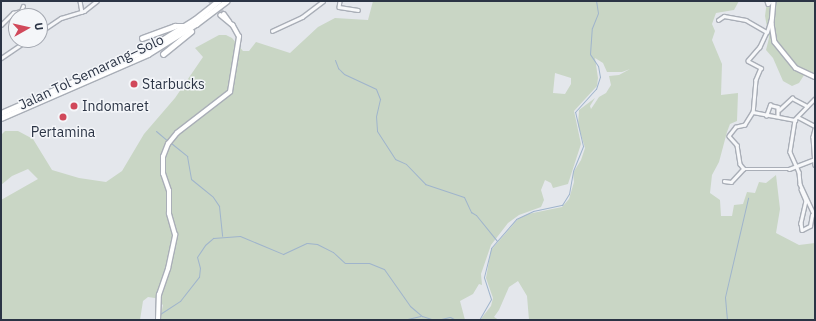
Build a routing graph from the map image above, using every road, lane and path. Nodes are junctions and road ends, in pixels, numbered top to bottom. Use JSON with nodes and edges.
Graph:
{"nodes":[{"id":1,"x":80,"y":1,"type":"edge"},
{"id":2,"x":97,"y":1,"type":"edge"},
{"id":3,"x":218,"y":1,"type":"edge"},
{"id":4,"x":226,"y":1,"type":"edge"},
{"id":5,"x":324,"y":1,"type":"edge"},
{"id":6,"x":340,"y":1,"type":"edge"},
{"id":7,"x":768,"y":1,"type":"edge"},
{"id":8,"x":771,"y":1,"type":"edge"},
{"id":9,"x":774,"y":1,"type":"edge"},
{"id":10,"x":23,"y":6,"type":"dead end"},
{"id":11,"x":358,"y":10,"type":"dead end"},
{"id":12,"x":82,"y":12,"type":"junction"},
{"id":13,"x":222,"y":15,"type":"tunnel mouth"},
{"id":14,"x":207,"y":16,"type":"junction"},
{"id":15,"x":772,"y":16,"type":"junction"},
{"id":16,"x":718,"y":20,"type":"dead end"},
{"id":17,"x":1,"y":25,"type":"edge"},
{"id":18,"x":184,"y":26,"type":"junction"},
{"id":19,"x":48,"y":27,"type":"edge"},
{"id":20,"x":272,"y":30,"type":"dead end"},
{"id":21,"x":767,"y":32,"type":"junction"},
{"id":22,"x":142,"y":38,"type":"dead end"},
{"id":23,"x":15,"y":48,"type":"edge"},
{"id":24,"x":162,"y":54,"type":"dead end"},
{"id":25,"x":1,"y":57,"type":"edge"},
{"id":26,"x":815,"y":77,"type":"edge"},
{"id":27,"x":815,"y":99,"type":"edge"},
{"id":28,"x":807,"y":106,"type":"junction"},
{"id":29,"x":779,"y":110,"type":"junction"},
{"id":30,"x":753,"y":112,"type":"junction"},
{"id":31,"x":1,"y":113,"type":"edge"},
{"id":32,"x":766,"y":116,"type":"junction"},
{"id":33,"x":778,"y":116,"type":"junction"},
{"id":34,"x":798,"y":116,"type":"junction"},
{"id":35,"x":1,"y":118,"type":"edge"},
{"id":36,"x":795,"y":120,"type":"junction"},
{"id":37,"x":815,"y":126,"type":"edge"},
{"id":38,"x":815,"y":129,"type":"edge"},
{"id":39,"x":813,"y":160,"type":"junction"},
{"id":40,"x":795,"y":165,"type":"junction"},
{"id":41,"x":815,"y":165,"type":"edge"},
{"id":42,"x":743,"y":168,"type":"junction"},
{"id":43,"x":724,"y":181,"type":"dead end"},
{"id":44,"x":801,"y":186,"type":"junction"},
{"id":45,"x":814,"y":216,"type":"edge"},
{"id":46,"x":158,"y":320,"type":"edge"}],
"edges":[{"from":1,"to":12,"type":"street"},
{"from":2,"to":12,"type":"street"},
{"from":3,"to":18,"type":"highway","name":"Jalan Tol Semarang–Solo"},
{"from":4,"to":14,"type":"highway","name":"Jalan Tol Semarang–Solo"},
{"from":5,"to":20,"type":"street"},
{"from":6,"to":11,"type":"street"},
{"from":7,"to":8,"type":"street"},
{"from":9,"to":15,"type":"street"},
{"from":10,"to":17,"type":"street"},
{"from":12,"to":19,"type":"street"},
{"from":13,"to":46,"type":"street"},
{"from":14,"to":24,"type":"highway"},
{"from":14,"to":35,"type":"highway","name":"Jalan Tol Semarang–Solo"},
{"from":15,"to":21,"type":"street"},
{"from":15,"to":26,"type":"street"},
{"from":16,"to":21,"type":"street"},
{"from":18,"to":22,"type":"highway"},
{"from":18,"to":31,"type":"highway","name":"Jalan Tol Semarang–Solo"},
{"from":21,"to":30,"type":"street"},
{"from":23,"to":25,"type":"street"},
{"from":27,"to":28,"type":"street"},
{"from":28,"to":29,"type":"street"},
{"from":28,"to":34,"type":"street"},
{"from":29,"to":32,"type":"street"},
{"from":29,"to":33,"type":"street"},
{"from":30,"to":32,"type":"street"},
{"from":30,"to":42,"type":"street"},
{"from":32,"to":33,"type":"street"},
{"from":33,"to":36,"type":"street"},
{"from":34,"to":36,"type":"street"},
{"from":34,"to":37,"type":"street"},
{"from":36,"to":40,"type":"street"},
{"from":38,"to":39,"type":"street"},
{"from":39,"to":40,"type":"street"},
{"from":39,"to":41,"type":"street"},
{"from":40,"to":42,"type":"street"},
{"from":40,"to":44,"type":"street"},
{"from":42,"to":43,"type":"street"},
{"from":44,"to":45,"type":"street"},
{"from":44,"to":45,"type":"street"}]}
